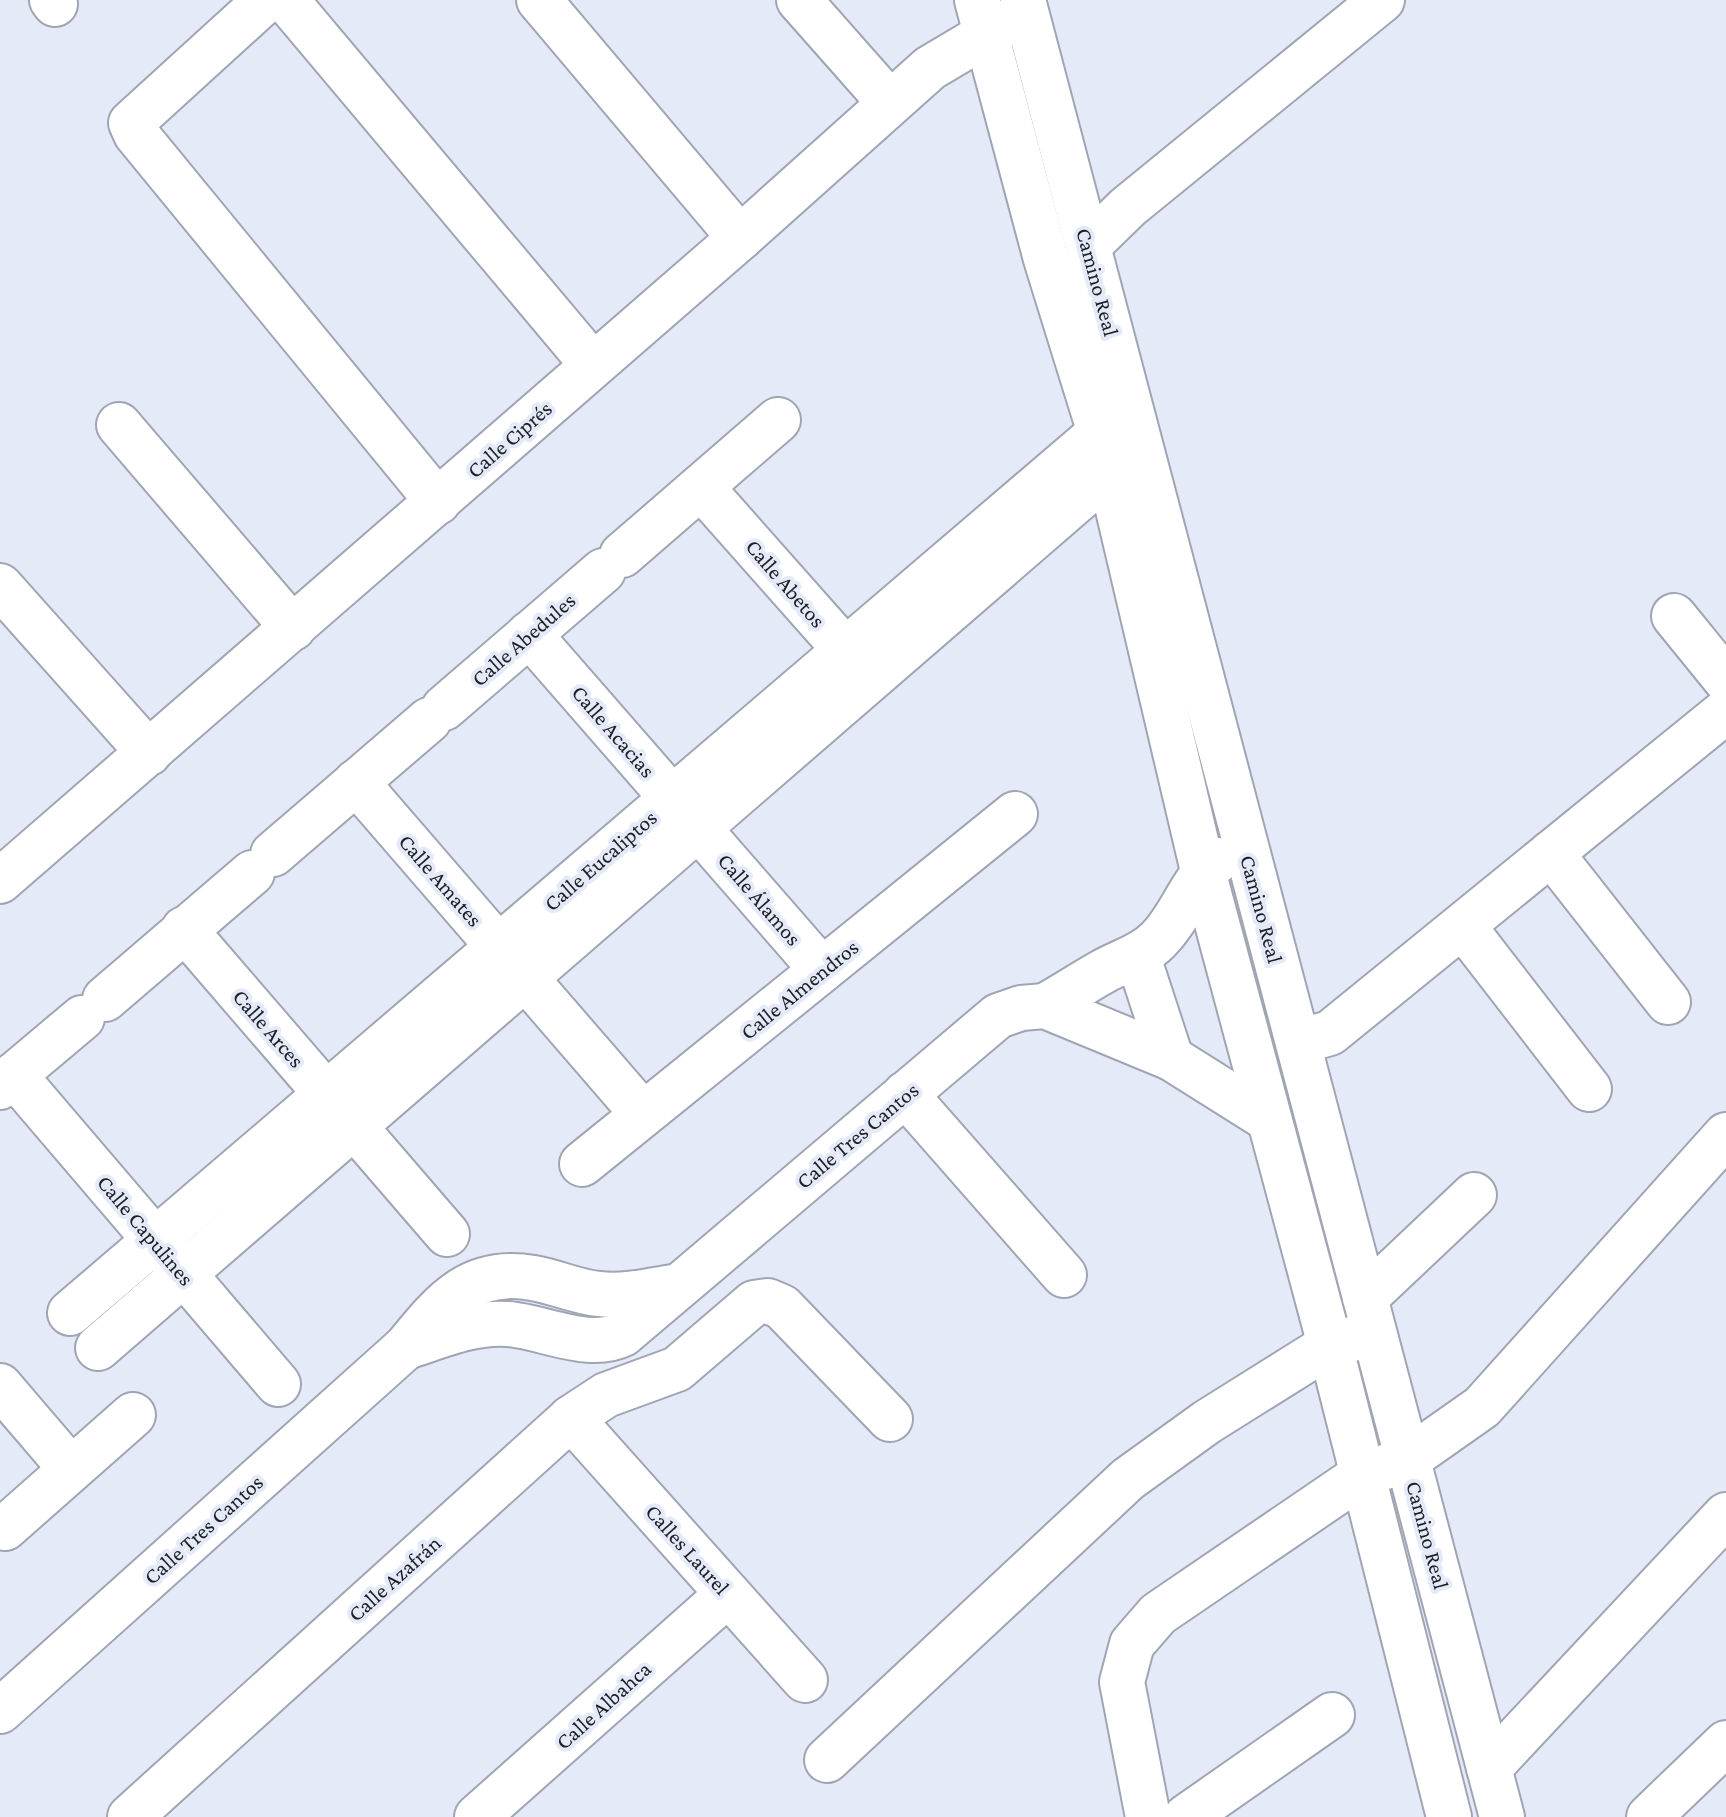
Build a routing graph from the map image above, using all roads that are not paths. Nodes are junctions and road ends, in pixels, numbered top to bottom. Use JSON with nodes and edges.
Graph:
{"nodes":[{"id":1,"x":266,"y":0,"type":"edge"},
{"id":2,"x":286,"y":0,"type":"edge"},
{"id":3,"x":539,"y":0,"type":"edge"},
{"id":4,"x":799,"y":0,"type":"edge"},
{"id":5,"x":1382,"y":0,"type":"edge"},
{"id":6,"x":1029,"y":3,"type":"edge"},
{"id":7,"x":982,"y":18,"type":"edge"},
{"id":8,"x":890,"y":103,"type":"junction"},
{"id":9,"x":740,"y":238,"type":"junction"},
{"id":10,"x":1088,"y":246,"type":"junction"},
{"id":11,"x":593,"y":365,"type":"junction"},
{"id":12,"x":778,"y":420,"type":"dead end"},
{"id":13,"x":119,"y":425,"type":"dead end"},
{"id":14,"x":1120,"y":439,"type":"junction"},
{"id":15,"x":701,"y":487,"type":"junction"},
{"id":16,"x":438,"y":502,"type":"junction"},
{"id":17,"x":0,"y":586,"type":"edge"},
{"id":18,"x":1674,"y":616,"type":"dead end"},
{"id":19,"x":293,"y":628,"type":"junction"},
{"id":20,"x":529,"y":634,"type":"junction"},
{"id":21,"x":858,"y":665,"type":"junction"},
{"id":22,"x":1726,"y":680,"type":"edge"},
{"id":23,"x":1726,"y":711,"type":"edge"},
{"id":24,"x":149,"y":753,"type":"junction"},
{"id":25,"x":356,"y":782,"type":"junction"},
{"id":26,"x":685,"y":813,"type":"junction"},
{"id":27,"x":1015,"y":814,"type":"dead end"},
{"id":28,"x":1245,"y":841,"type":"junction"},
{"id":29,"x":1551,"y":853,"type":"junction"},
{"id":30,"x":1203,"y":871,"type":"junction"},
{"id":31,"x":0,"y":881,"type":"edge"},
{"id":32,"x":1463,"y":926,"type":"junction"},
{"id":33,"x":184,"y":929,"type":"junction"},
{"id":34,"x":1138,"y":957,"type":"junction"},
{"id":35,"x":512,"y":962,"type":"junction"},
{"id":36,"x":822,"y":970,"type":"junction"},
{"id":37,"x":1668,"y":1002,"type":"dead end"},
{"id":38,"x":1045,"y":1006,"type":"junction"},
{"id":39,"x":1298,"y":1042,"type":"junction"},
{"id":40,"x":1171,"y":1058,"type":"junction"},
{"id":41,"x":7,"y":1081,"type":"edge"},
{"id":42,"x":1589,"y":1089,"type":"dead end"},
{"id":43,"x":905,"y":1094,"type":"junction"},
{"id":44,"x":340,"y":1110,"type":"junction"},
{"id":45,"x":643,"y":1114,"type":"junction"},
{"id":46,"x":1268,"y":1119,"type":"junction"},
{"id":47,"x":1726,"y":1135,"type":"edge"},
{"id":48,"x":582,"y":1164,"type":"dead end"},
{"id":49,"x":1474,"y":1195,"type":"dead end"},
{"id":50,"x":447,"y":1234,"type":"dead end"},
{"id":51,"x":156,"y":1240,"type":"junction"},
{"id":52,"x":184,"y":1274,"type":"junction"},
{"id":53,"x":1064,"y":1275,"type":"dead end"},
{"id":54,"x":70,"y":1313,"type":"dead end"},
{"id":55,"x":1370,"y":1316,"type":"junction"},
{"id":56,"x":1330,"y":1345,"type":"junction"},
{"id":57,"x":98,"y":1348,"type":"dead end"},
{"id":58,"x":278,"y":1384,"type":"dead end"},
{"id":59,"x":0,"y":1386,"type":"edge"},
{"id":60,"x":133,"y":1415,"type":"dead end"},
{"id":61,"x":571,"y":1418,"type":"junction"},
{"id":62,"x":890,"y":1419,"type":"dead end"},
{"id":63,"x":1408,"y":1459,"type":"junction"},
{"id":64,"x":71,"y":1469,"type":"junction"},
{"id":65,"x":1362,"y":1475,"type":"junction"},
{"id":66,"x":1726,"y":1515,"type":"edge"},
{"id":67,"x":5,"y":1528,"type":"dead end"},
{"id":68,"x":728,"y":1594,"type":"junction"},
{"id":69,"x":805,"y":1680,"type":"dead end"},
{"id":70,"x":0,"y":1711,"type":"edge"},
{"id":71,"x":1332,"y":1715,"type":"dead end"},
{"id":72,"x":1726,"y":1743,"type":"edge"},
{"id":73,"x":827,"y":1760,"type":"dead end"},
{"id":74,"x":1489,"y":1768,"type":"junction"},
{"id":75,"x":130,"y":1817,"type":"edge"},
{"id":76,"x":477,"y":1817,"type":"edge"},
{"id":77,"x":1148,"y":1817,"type":"edge"},
{"id":78,"x":1186,"y":1817,"type":"edge"},
{"id":79,"x":1449,"y":1817,"type":"edge"},
{"id":80,"x":1502,"y":1817,"type":"edge"},
{"id":81,"x":1649,"y":1817,"type":"edge"}],
"edges":[{"from":1,"to":16,"type":"street"},
{"from":2,"to":11,"type":"street"},
{"from":3,"to":9,"type":"street"},
{"from":4,"to":8,"type":"street"},
{"from":5,"to":10,"type":"street"},
{"from":6,"to":7,"type":"street","name":"Calle Ciprés"},
{"from":6,"to":10,"type":"street","name":"Camino Real"},
{"from":7,"to":8,"type":"street","name":"Calle Ciprés"},
{"from":7,"to":14,"type":"street","name":"Camino Real"},
{"from":8,"to":9,"type":"street","name":"Calle Ciprés"},
{"from":9,"to":11,"type":"street","name":"Calle Ciprés"},
{"from":10,"to":14,"type":"street","name":"Camino Real"},
{"from":11,"to":16,"type":"street","name":"Calle Ciprés"},
{"from":12,"to":15,"type":"street","name":"Calle Abedules"},
{"from":13,"to":19,"type":"street"},
{"from":14,"to":21,"type":"street","name":"Calle Eucaliptos"},
{"from":14,"to":28,"type":"street","name":"Camino Real"},
{"from":14,"to":30,"type":"street","name":"Camino Real"},
{"from":15,"to":20,"type":"street","name":"Calle Abedules"},
{"from":15,"to":21,"type":"street","name":"Calle Abetos"},
{"from":16,"to":19,"type":"street","name":"Calle Ciprés"},
{"from":17,"to":24,"type":"street"},
{"from":18,"to":22,"type":"street"},
{"from":19,"to":24,"type":"street","name":"Calle Ciprés"},
{"from":20,"to":25,"type":"street","name":"Calle Abedules"},
{"from":20,"to":26,"type":"street","name":"Calle Acacias"},
{"from":21,"to":26,"type":"street","name":"Calle Eucaliptos"},
{"from":23,"to":29,"type":"street"},
{"from":24,"to":31,"type":"street","name":"Calle Ciprés"},
{"from":25,"to":33,"type":"street","name":"Calle Abedules"},
{"from":25,"to":35,"type":"street","name":"Calle Amates"},
{"from":26,"to":35,"type":"street","name":"Calle Eucaliptos"},
{"from":26,"to":36,"type":"street","name":"Calle Álamos"},
{"from":27,"to":36,"type":"street","name":"Calle Almendros"},
{"from":28,"to":30,"type":"street","name":"Calle Tres Cantos"},
{"from":28,"to":39,"type":"street","name":"Camino Real"},
{"from":29,"to":32,"type":"street"},
{"from":29,"to":37,"type":"street"},
{"from":30,"to":34,"type":"street","name":"Calle Tres Cantos"},
{"from":30,"to":46,"type":"street","name":"Camino Real"},
{"from":32,"to":39,"type":"street"},
{"from":32,"to":42,"type":"street"},
{"from":33,"to":41,"type":"street","name":"Calle Abedules"},
{"from":33,"to":44,"type":"street","name":"Calle Arces"},
{"from":34,"to":38,"type":"street","name":"Calle Tres Cantos"},
{"from":34,"to":40,"type":"street"},
{"from":35,"to":44,"type":"street","name":"Calle Eucaliptos"},
{"from":35,"to":45,"type":"street","name":"Calle Amates"},
{"from":36,"to":45,"type":"street","name":"Calle Almendros"},
{"from":38,"to":40,"type":"street"},
{"from":38,"to":43,"type":"street","name":"Calle Tres Cantos"},
{"from":39,"to":55,"type":"street","name":"Camino Real"},
{"from":40,"to":46,"type":"street"},
{"from":41,"to":51,"type":"street","name":"Calle Capulines"},
{"from":43,"to":53,"type":"street"},
{"from":43,"to":70,"type":"street","name":"Calle Tres Cantos"},
{"from":44,"to":50,"type":"street","name":"Calle Arces"},
{"from":44,"to":51,"type":"street","name":"Calle Eucaliptos"},
{"from":44,"to":52,"type":"street","name":"Calle Eucaliptos"},
{"from":45,"to":48,"type":"street","name":"Calle Almendros"},
{"from":46,"to":56,"type":"street","name":"Camino Real"},
{"from":47,"to":63,"type":"street"},
{"from":49,"to":55,"type":"street"},
{"from":51,"to":52,"type":"street","name":"Calle Capulines"},
{"from":51,"to":54,"type":"street","name":"Calle Eucaliptos"},
{"from":52,"to":57,"type":"street","name":"Calle Eucaliptos"},
{"from":52,"to":58,"type":"street","name":"Calle Capulines"},
{"from":55,"to":56,"type":"street"},
{"from":55,"to":63,"type":"street","name":"Camino Real"},
{"from":56,"to":65,"type":"street","name":"Camino Real"},
{"from":56,"to":73,"type":"street"},
{"from":59,"to":64,"type":"street"},
{"from":60,"to":64,"type":"street"},
{"from":61,"to":62,"type":"street","name":"Calle Azafrán"},
{"from":61,"to":68,"type":"street","name":"Calles Laurel"},
{"from":61,"to":75,"type":"street","name":"Calle Azafrán"},
{"from":63,"to":65,"type":"street"},
{"from":63,"to":74,"type":"street","name":"Camino Real"},
{"from":64,"to":67,"type":"street"},
{"from":65,"to":77,"type":"street"},
{"from":65,"to":79,"type":"street","name":"Camino Real"},
{"from":66,"to":74,"type":"street"},
{"from":68,"to":69,"type":"street","name":"Calles Laurel"},
{"from":68,"to":76,"type":"street","name":"Calle Albahca"},
{"from":71,"to":78,"type":"street"},
{"from":72,"to":81,"type":"street"},
{"from":74,"to":80,"type":"street","name":"Camino Real"}]}
